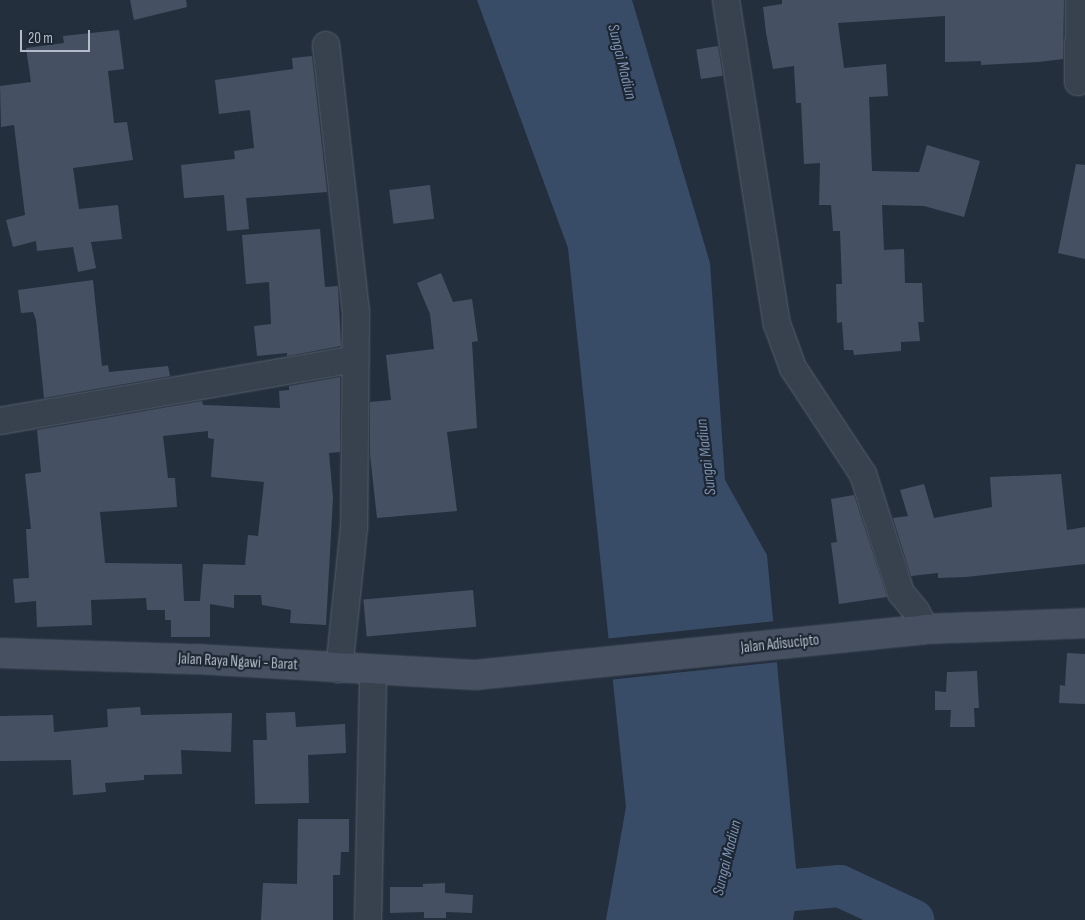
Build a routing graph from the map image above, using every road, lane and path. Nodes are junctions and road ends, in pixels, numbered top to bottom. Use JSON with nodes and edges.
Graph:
{"nodes":[{"id":1,"x":726,"y":0,"type":"edge"},
{"id":2,"x":1079,"y":0,"type":"edge"},
{"id":3,"x":326,"y":45,"type":"dead end"},
{"id":4,"x":1078,"y":82,"type":"dead end"},
{"id":5,"x":356,"y":359,"type":"junction"},
{"id":6,"x":0,"y":422,"type":"edge"},
{"id":7,"x":1085,"y":623,"type":"edge"},
{"id":8,"x":917,"y":630,"type":"junction"},
{"id":9,"x":0,"y":653,"type":"edge"},
{"id":10,"x":339,"y":669,"type":"junction"},
{"id":11,"x":373,"y":672,"type":"junction"},
{"id":12,"x":475,"y":675,"type":"joint"},
{"id":13,"x":368,"y":920,"type":"edge"}],
"edges":[{"from":1,"to":8,"type":"street"},
{"from":2,"to":4,"type":"street"},
{"from":3,"to":5,"type":"street"},
{"from":5,"to":6,"type":"street"},
{"from":5,"to":10,"type":"street"},
{"from":7,"to":8,"type":"main road","name":"Jalan Adisucipto"},
{"from":8,"to":12,"type":"main road","name":"Jalan Adisucipto"},
{"from":9,"to":10,"type":"main road","name":"Jalan Raya Ngawi - Barat"},
{"from":10,"to":11,"type":"main road","name":"Jalan Raya Ngawi - Barat"},
{"from":11,"to":12,"type":"main road","name":"Jalan Raya Ngawi - Barat"},
{"from":11,"to":13,"type":"street"}]}
